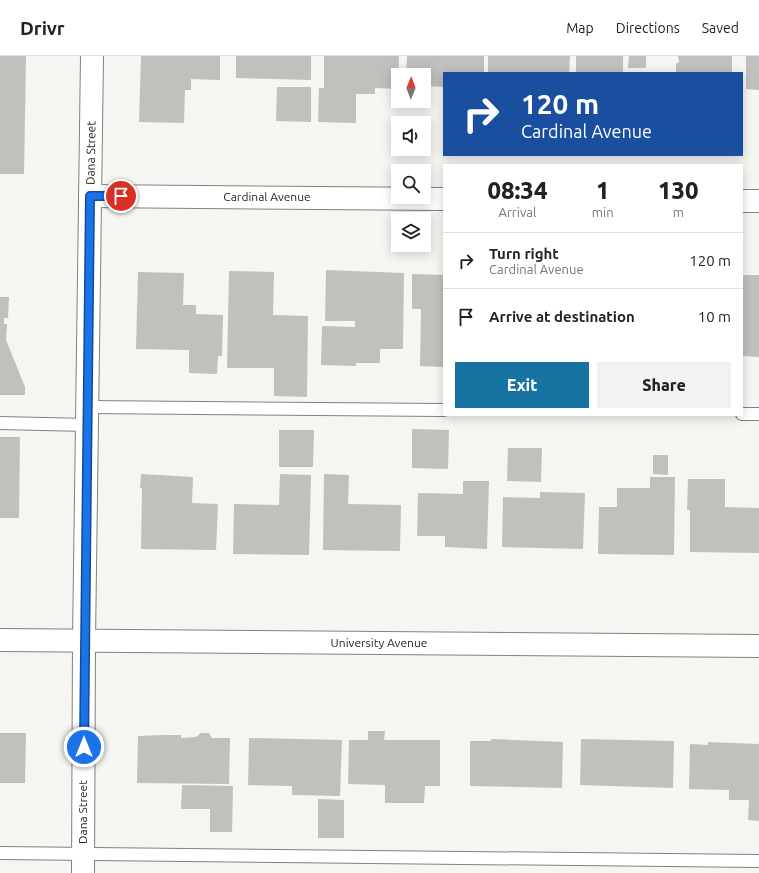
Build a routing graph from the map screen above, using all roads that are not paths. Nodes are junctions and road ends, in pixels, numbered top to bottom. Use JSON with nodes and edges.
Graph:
{"nodes":[{"id":1,"x":92,"y":56,"type":"edge"},
{"id":2,"x":90,"y":196,"type":"junction"},
{"id":3,"x":443,"y":199,"type":"edge"},
{"id":4,"x":743,"y":201,"type":"edge"},
{"id":5,"x":759,"y":201,"type":"edge"},
{"id":6,"x":443,"y":410,"type":"edge"},
{"id":7,"x":743,"y":414,"type":"edge"},
{"id":8,"x":759,"y":414,"type":"edge"},
{"id":9,"x":87,"y":416,"type":"junction"},
{"id":10,"x":0,"y":423,"type":"edge"},
{"id":11,"x":0,"y":640,"type":"edge"},
{"id":12,"x":84,"y":641,"type":"junction"},
{"id":13,"x":759,"y":646,"type":"edge"},
{"id":14,"x":0,"y":853,"type":"edge"},
{"id":15,"x":759,"y":861,"type":"edge"},
{"id":16,"x":83,"y":863,"type":"edge"}],
"edges":[{"from":1,"to":2,"type":"street","name":"Dana Street"},
{"from":2,"to":3,"type":"street","name":"Cardinal Avenue"},
{"from":2,"to":9,"type":"street","name":"Dana Street"},
{"from":4,"to":5,"type":"street"},
{"from":6,"to":9,"type":"lane"},
{"from":7,"to":8,"type":"lane"},
{"from":9,"to":10,"type":"lane"},
{"from":9,"to":12,"type":"street","name":"Dana Street"},
{"from":11,"to":12,"type":"street","name":"University Avenue"},
{"from":12,"to":13,"type":"street","name":"University Avenue"},
{"from":12,"to":16,"type":"street","name":"Dana Street"},
{"from":14,"to":16,"type":"lane"},
{"from":15,"to":16,"type":"lane"}]}
